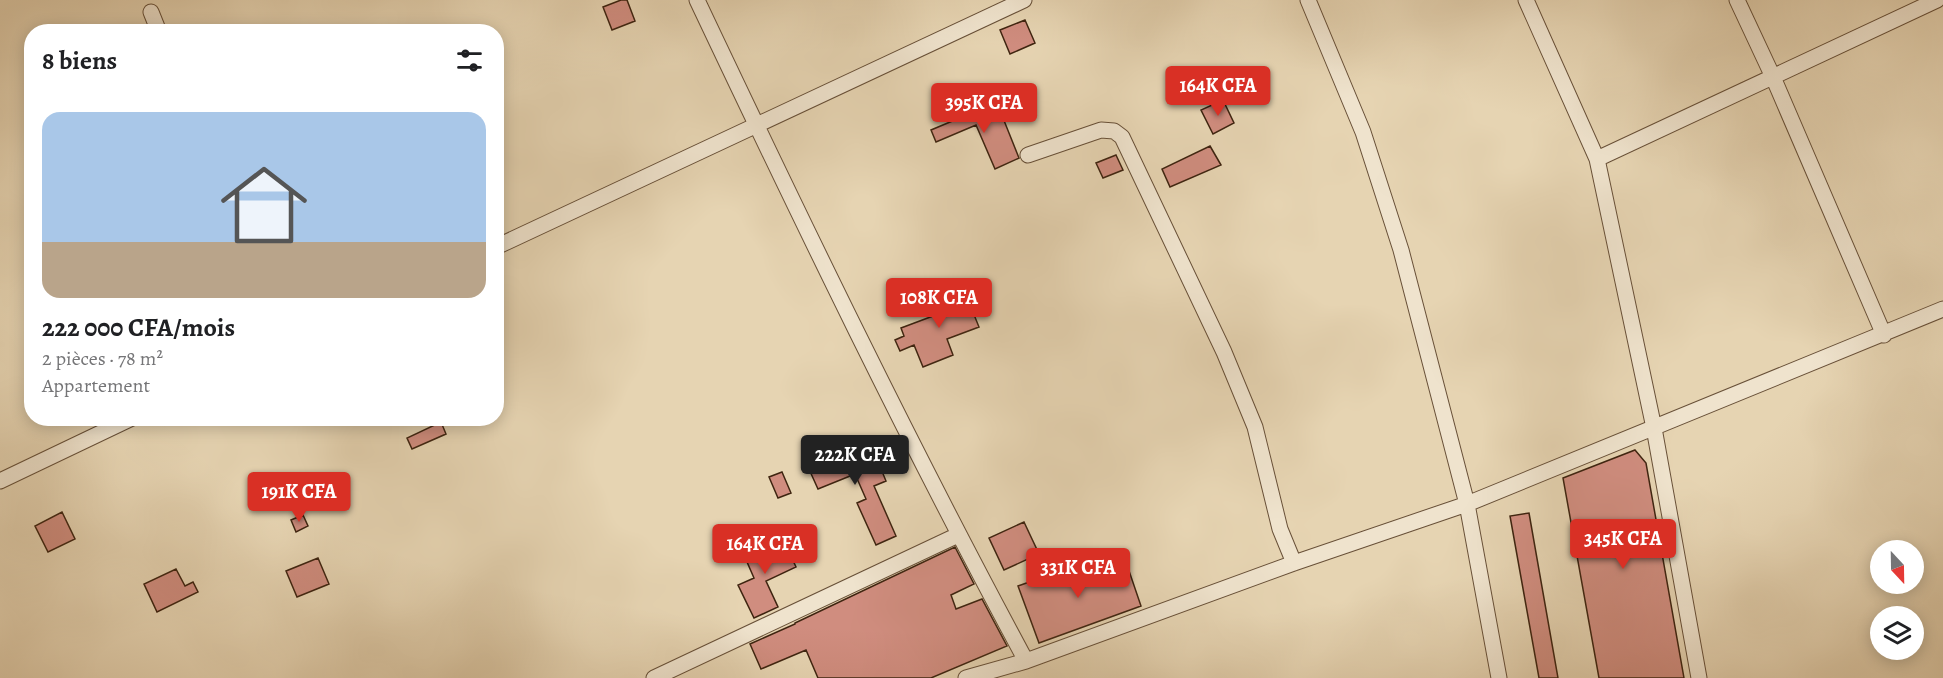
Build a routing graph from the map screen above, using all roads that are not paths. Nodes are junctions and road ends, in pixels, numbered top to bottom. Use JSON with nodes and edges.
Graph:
{"nodes":[{"id":1,"x":697,"y":0,"type":"edge"},
{"id":2,"x":1024,"y":0,"type":"edge"},
{"id":3,"x":1308,"y":0,"type":"edge"},
{"id":4,"x":1526,"y":0,"type":"edge"},
{"id":5,"x":1737,"y":0,"type":"edge"},
{"id":6,"x":1937,"y":0,"type":"edge"},
{"id":7,"x":151,"y":12,"type":"dead end"},
{"id":8,"x":156,"y":24,"type":"edge"},
{"id":9,"x":1773,"y":77,"type":"junction"},
{"id":10,"x":756,"y":125,"type":"junction"},
{"id":11,"x":1028,"y":155,"type":"dead end"},
{"id":12,"x":1598,"y":159,"type":"junction"},
{"id":13,"x":504,"y":244,"type":"edge"},
{"id":14,"x":1943,"y":309,"type":"edge"},
{"id":15,"x":1884,"y":334,"type":"junction"},
{"id":16,"x":115,"y":426,"type":"edge"},
{"id":17,"x":1654,"y":428,"type":"junction"},
{"id":18,"x":0,"y":481,"type":"edge"},
{"id":19,"x":1467,"y":504,"type":"junction"},
{"id":20,"x":958,"y":535,"type":"junction"},
{"id":21,"x":1294,"y":563,"type":"junction"},
{"id":22,"x":1026,"y":661,"type":"junction"},
{"id":23,"x":654,"y":678,"type":"edge"},
{"id":24,"x":966,"y":678,"type":"edge"},
{"id":25,"x":1499,"y":678,"type":"edge"},
{"id":26,"x":1699,"y":678,"type":"edge"}],
"edges":[{"from":1,"to":10,"type":"street"},
{"from":2,"to":10,"type":"street"},
{"from":3,"to":19,"type":"street"},
{"from":4,"to":12,"type":"street"},
{"from":5,"to":9,"type":"street"},
{"from":6,"to":9,"type":"street"},
{"from":7,"to":8,"type":"street"},
{"from":9,"to":12,"type":"street"},
{"from":9,"to":15,"type":"street"},
{"from":10,"to":13,"type":"street"},
{"from":10,"to":20,"type":"street"},
{"from":11,"to":21,"type":"street"},
{"from":12,"to":17,"type":"street"},
{"from":14,"to":15,"type":"street"},
{"from":15,"to":17,"type":"street"},
{"from":16,"to":18,"type":"street"},
{"from":17,"to":19,"type":"street"},
{"from":17,"to":26,"type":"street"},
{"from":19,"to":21,"type":"street"},
{"from":19,"to":25,"type":"street"},
{"from":20,"to":22,"type":"street"},
{"from":20,"to":23,"type":"street"},
{"from":21,"to":22,"type":"street"},
{"from":22,"to":24,"type":"street"}]}
